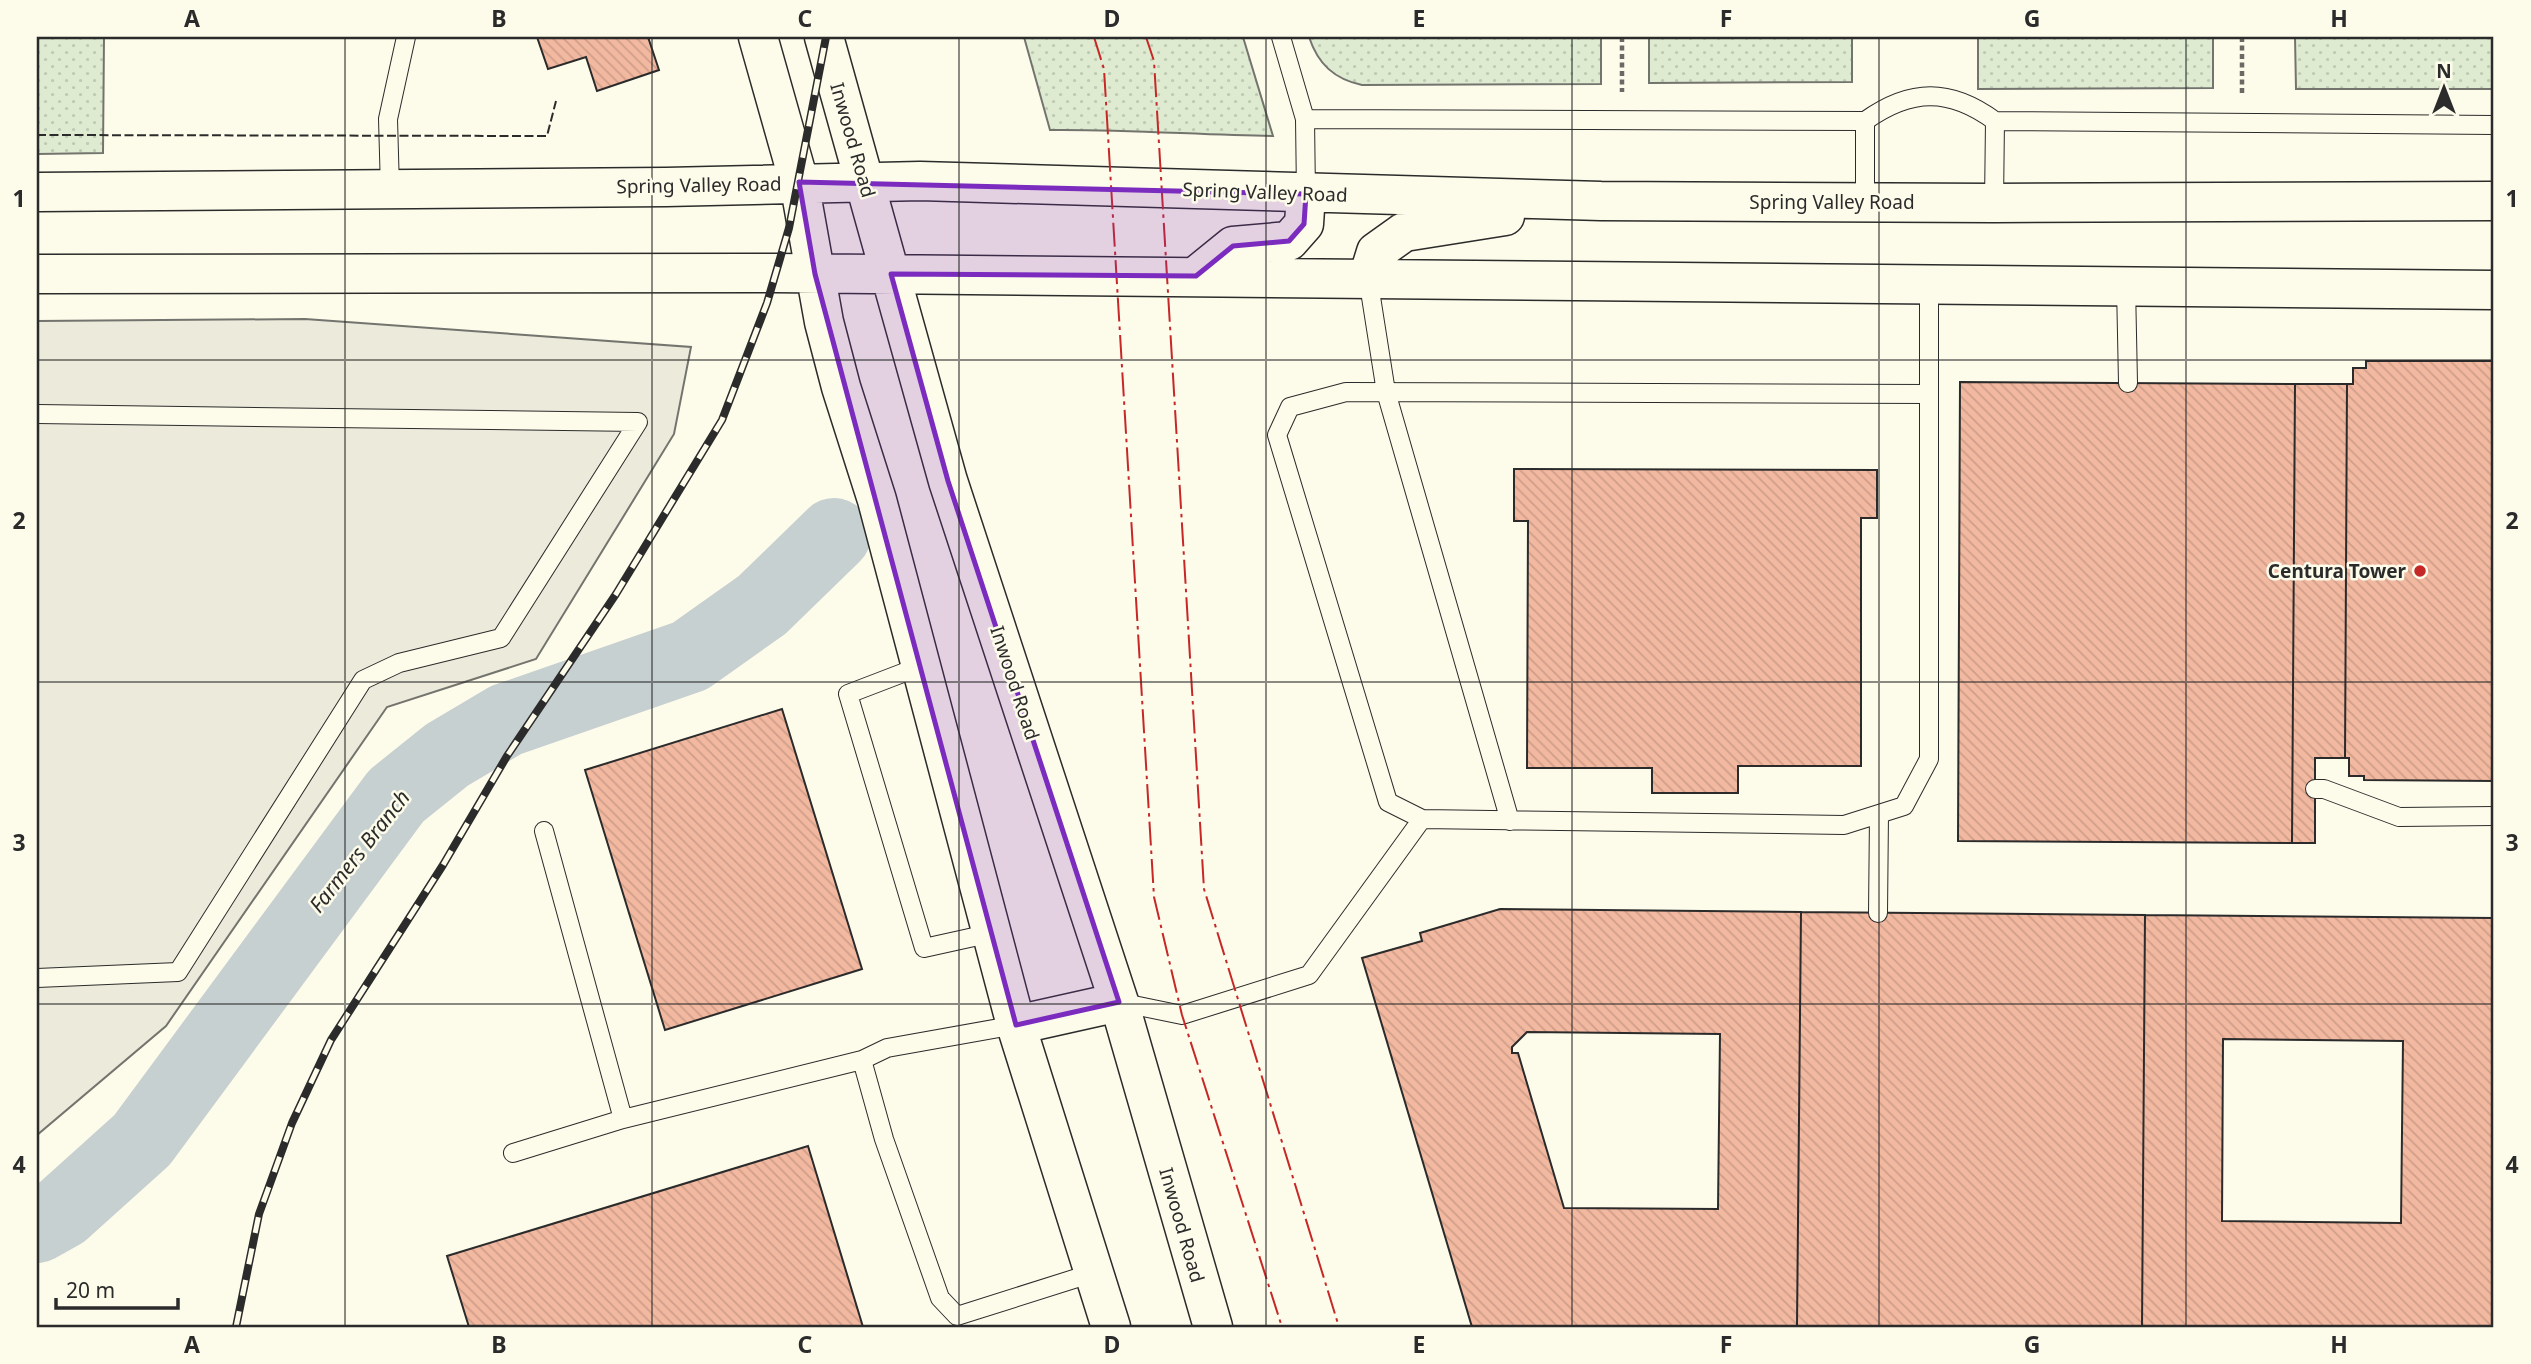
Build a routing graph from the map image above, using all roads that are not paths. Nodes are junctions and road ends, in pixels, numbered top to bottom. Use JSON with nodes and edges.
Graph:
{"nodes":[{"id":1,"x":406,"y":37,"type":"edge"},
{"id":2,"x":758,"y":37,"type":"edge"},
{"id":3,"x":824,"y":37,"type":"edge"},
{"id":4,"x":1281,"y":37,"type":"edge"},
{"id":5,"x":1306,"y":119,"type":"junction"},
{"id":6,"x":1865,"y":121,"type":"junction"},
{"id":7,"x":1995,"y":121,"type":"junction"},
{"id":8,"x":2494,"y":125,"type":"edge"},
{"id":9,"x":799,"y":183,"type":"junction"},
{"id":10,"x":865,"y":183,"type":"junction"},
{"id":11,"x":390,"y":189,"type":"junction"},
{"id":12,"x":37,"y":192,"type":"edge"},
{"id":13,"x":1306,"y":194,"type":"junction"},
{"id":14,"x":1601,"y":201,"type":"junction"},
{"id":15,"x":2494,"y":201,"type":"edge"},
{"id":16,"x":1865,"y":202,"type":"junction"},
{"id":17,"x":1994,"y":204,"type":"junction"},
{"id":18,"x":37,"y":274,"type":"edge"},
{"id":19,"x":815,"y":274,"type":"junction"},
{"id":20,"x":891,"y":274,"type":"junction"},
{"id":21,"x":1196,"y":276,"type":"junction"},
{"id":22,"x":1368,"y":278,"type":"junction"},
{"id":23,"x":1929,"y":284,"type":"junction"},
{"id":24,"x":2126,"y":286,"type":"junction"},
{"id":25,"x":2494,"y":290,"type":"edge"},
{"id":26,"x":2128,"y":383,"type":"dead end"},
{"id":27,"x":1386,"y":392,"type":"junction"},
{"id":28,"x":1929,"y":394,"type":"junction"},
{"id":29,"x":37,"y":414,"type":"edge"},
{"id":30,"x":921,"y":666,"type":"junction"},
{"id":31,"x":2315,"y":789,"type":"dead end"},
{"id":32,"x":1879,"y":814,"type":"junction"},
{"id":33,"x":2494,"y":817,"type":"edge"},
{"id":34,"x":1422,"y":819,"type":"junction"},
{"id":35,"x":1510,"y":821,"type":"junction"},
{"id":36,"x":544,"y":831,"type":"dead end"},
{"id":37,"x":1878,"y":913,"type":"dead end"},
{"id":38,"x":992,"y":933,"type":"junction"},
{"id":39,"x":37,"y":978,"type":"edge"},
{"id":40,"x":1119,"y":1002,"type":"junction"},
{"id":41,"x":1016,"y":1025,"type":"junction"},
{"id":42,"x":862,"y":1060,"type":"junction"},
{"id":43,"x":623,"y":1119,"type":"junction"},
{"id":44,"x":513,"y":1153,"type":"dead end"},
{"id":45,"x":1093,"y":1273,"type":"junction"},
{"id":46,"x":1111,"y":1327,"type":"edge"},
{"id":47,"x":1213,"y":1327,"type":"edge"}],
"edges":[{"from":1,"to":11,"type":"lane"},
{"from":2,"to":9,"type":"main road"},
{"from":3,"to":10,"type":"main road","name":"Inwood Road"},
{"from":4,"to":5,"type":"lane"},
{"from":5,"to":6,"type":"lane"},
{"from":5,"to":13,"type":"lane"},
{"from":6,"to":7,"type":"lane"},
{"from":6,"to":16,"type":"lane"},
{"from":7,"to":8,"type":"lane"},
{"from":7,"to":17,"type":"lane"},
{"from":9,"to":10,"type":"main road","name":"Spring Valley Road"},
{"from":9,"to":11,"type":"main road","name":"Spring Valley Road"},
{"from":9,"to":19,"type":"main road"},
{"from":10,"to":13,"type":"main road","name":"Spring Valley Road"},
{"from":10,"to":20,"type":"main road","name":"Inwood Road"},
{"from":11,"to":12,"type":"main road","name":"Spring Valley Road"},
{"from":13,"to":14,"type":"main road","name":"Spring Valley Road"},
{"from":13,"to":21,"type":"main road"},
{"from":14,"to":16,"type":"main road","name":"Spring Valley Road"},
{"from":14,"to":22,"type":"main road"},
{"from":15,"to":17,"type":"main road","name":"Spring Valley Road"},
{"from":16,"to":17,"type":"main road","name":"Spring Valley Road"},
{"from":18,"to":19,"type":"main road"},
{"from":19,"to":20,"type":"main road"},
{"from":19,"to":30,"type":"main road"},
{"from":20,"to":21,"type":"main road"},
{"from":20,"to":40,"type":"main road","name":"Inwood Road"},
{"from":21,"to":22,"type":"main road"},
{"from":22,"to":23,"type":"main road"},
{"from":22,"to":27,"type":"lane"},
{"from":23,"to":24,"type":"main road"},
{"from":23,"to":28,"type":"lane"},
{"from":24,"to":25,"type":"main road"},
{"from":24,"to":26,"type":"lane"},
{"from":27,"to":28,"type":"lane"},
{"from":27,"to":34,"type":"lane"},
{"from":27,"to":35,"type":"lane"},
{"from":28,"to":32,"type":"lane"},
{"from":29,"to":39,"type":"lane"},
{"from":30,"to":38,"type":"main road"},
{"from":30,"to":38,"type":"lane"},
{"from":31,"to":33,"type":"lane"},
{"from":32,"to":35,"type":"lane"},
{"from":32,"to":37,"type":"lane"},
{"from":34,"to":35,"type":"lane"},
{"from":34,"to":40,"type":"lane"},
{"from":36,"to":43,"type":"lane"},
{"from":38,"to":41,"type":"main road"},
{"from":40,"to":41,"type":"main road"},
{"from":40,"to":47,"type":"main road","name":"Inwood Road"},
{"from":41,"to":42,"type":"lane"},
{"from":41,"to":45,"type":"main road"},
{"from":42,"to":43,"type":"lane"},
{"from":42,"to":45,"type":"lane"},
{"from":43,"to":44,"type":"lane"},
{"from":45,"to":46,"type":"main road"}]}
